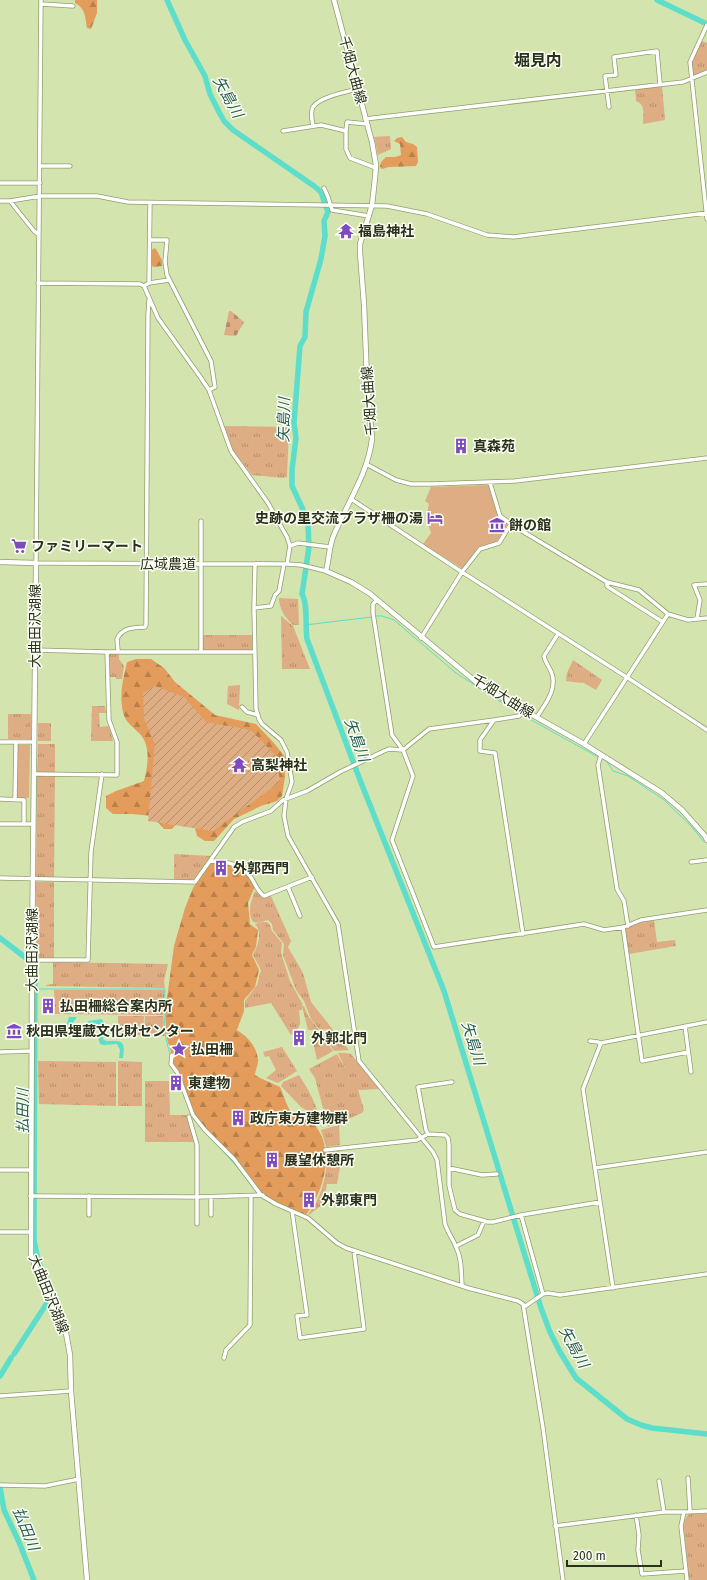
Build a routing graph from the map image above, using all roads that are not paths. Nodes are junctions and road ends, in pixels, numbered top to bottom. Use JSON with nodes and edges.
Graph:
{"nodes":[{"id":1,"x":334,"y":0,"type":"edge"},
{"id":2,"x":41,"y":2,"type":"edge"},
{"id":3,"x":73,"y":6,"type":"dead end"},
{"id":4,"x":707,"y":25,"type":"edge"},
{"id":5,"x":707,"y":72,"type":"edge"},
{"id":6,"x":690,"y":79,"type":"junction"},
{"id":7,"x":660,"y":84,"type":"junction"},
{"id":8,"x":358,"y":89,"type":"junction"},
{"id":9,"x":606,"y":90,"type":"junction"},
{"id":10,"x":608,"y":107,"type":"dead end"},
{"id":11,"x":365,"y":119,"type":"junction"},
{"id":12,"x":367,"y":124,"type":"junction"},
{"id":13,"x":313,"y":126,"type":"junction"},
{"id":14,"x":283,"y":131,"type":"dead end"},
{"id":15,"x":346,"y":131,"type":"junction"},
{"id":16,"x":40,"y":166,"type":"junction"},
{"id":17,"x":70,"y":166,"type":"dead end"},
{"id":18,"x":376,"y":168,"type":"junction"},
{"id":19,"x":0,"y":183,"type":"edge"},
{"id":20,"x":40,"y":183,"type":"junction"},
{"id":21,"x":324,"y":188,"type":"dead end"},
{"id":22,"x":40,"y":196,"type":"junction"},
{"id":23,"x":0,"y":201,"type":"edge"},
{"id":24,"x":10,"y":201,"type":"junction"},
{"id":25,"x":150,"y":203,"type":"junction"},
{"id":26,"x":331,"y":204,"type":"junction"},
{"id":27,"x":372,"y":205,"type":"junction"},
{"id":28,"x":707,"y":214,"type":"edge"},
{"id":29,"x":369,"y":216,"type":"junction"},
{"id":30,"x":707,"y":218,"type":"edge"},
{"id":31,"x":38,"y":234,"type":"junction"},
{"id":32,"x":150,"y":240,"type":"junction"},
{"id":33,"x":169,"y":280,"type":"junction"},
{"id":34,"x":38,"y":283,"type":"junction"},
{"id":35,"x":149,"y":283,"type":"junction"},
{"id":36,"x":144,"y":286,"type":"junction"},
{"id":37,"x":150,"y":298,"type":"junction"},
{"id":38,"x":209,"y":390,"type":"junction"},
{"id":39,"x":707,"y":458,"type":"edge"},
{"id":40,"x":366,"y":464,"type":"junction"},
{"id":41,"x":490,"y":483,"type":"junction"},
{"id":42,"x":351,"y":499,"type":"junction"},
{"id":43,"x":201,"y":521,"type":"dead end"},
{"id":44,"x":511,"y":524,"type":"junction"},
{"id":45,"x":290,"y":546,"type":"junction"},
{"id":46,"x":330,"y":547,"type":"junction"},
{"id":47,"x":0,"y":562,"type":"edge"},
{"id":48,"x":36,"y":563,"type":"junction"},
{"id":49,"x":146,"y":564,"type":"junction"},
{"id":50,"x":201,"y":564,"type":"junction"},
{"id":51,"x":286,"y":564,"type":"junction"},
{"id":52,"x":255,"y":565,"type":"junction"},
{"id":53,"x":326,"y":571,"type":"junction"},
{"id":54,"x":462,"y":572,"type":"junction"},
{"id":55,"x":607,"y":582,"type":"junction"},
{"id":56,"x":707,"y":584,"type":"edge"},
{"id":57,"x":377,"y":600,"type":"junction"},
{"id":58,"x":254,"y":608,"type":"junction"},
{"id":59,"x":668,"y":614,"type":"junction"},
{"id":60,"x":707,"y":618,"type":"edge"},
{"id":61,"x":697,"y":620,"type":"junction"},
{"id":62,"x":663,"y":622,"type":"junction"},
{"id":63,"x":558,"y":634,"type":"junction"},
{"id":64,"x":421,"y":638,"type":"junction"},
{"id":65,"x":35,"y":650,"type":"junction"},
{"id":66,"x":118,"y":651,"type":"junction"},
{"id":67,"x":107,"y":652,"type":"junction"},
{"id":68,"x":201,"y":652,"type":"junction"},
{"id":69,"x":254,"y":652,"type":"junction"},
{"id":70,"x":628,"y":678,"type":"junction"},
{"id":71,"x":242,"y":706,"type":"dead end"},
{"id":72,"x":524,"y":710,"type":"junction"},
{"id":73,"x":258,"y":715,"type":"junction"},
{"id":74,"x":537,"y":717,"type":"junction"},
{"id":75,"x":494,"y":720,"type":"junction"},
{"id":76,"x":707,"y":730,"type":"edge"},
{"id":77,"x":0,"y":742,"type":"edge"},
{"id":78,"x":16,"y":742,"type":"junction"},
{"id":79,"x":34,"y":742,"type":"junction"},
{"id":80,"x":584,"y":744,"type":"junction"},
{"id":81,"x":404,"y":750,"type":"junction"},
{"id":82,"x":601,"y":755,"type":"junction"},
{"id":83,"x":34,"y":774,"type":"junction"},
{"id":84,"x":102,"y":774,"type":"junction"},
{"id":85,"x":0,"y":799,"type":"edge"},
{"id":86,"x":286,"y":799,"type":"junction"},
{"id":87,"x":15,"y":800,"type":"junction"},
{"id":88,"x":0,"y":824,"type":"edge"},
{"id":89,"x":24,"y":824,"type":"junction"},
{"id":90,"x":33,"y":824,"type":"junction"},
{"id":91,"x":706,"y":837,"type":"edge"},
{"id":92,"x":707,"y":860,"type":"edge"},
{"id":93,"x":210,"y":861,"type":"junction"},
{"id":94,"x":691,"y":862,"type":"dead end"},
{"id":95,"x":0,"y":878,"type":"edge"},
{"id":96,"x":312,"y":878,"type":"junction"},
{"id":97,"x":33,"y":879,"type":"junction"},
{"id":98,"x":90,"y":880,"type":"junction"},
{"id":99,"x":288,"y":887,"type":"junction"},
{"id":100,"x":707,"y":910,"type":"edge"},
{"id":101,"x":300,"y":916,"type":"dead end"},
{"id":102,"x":628,"y":926,"type":"junction"},
{"id":103,"x":623,"y":927,"type":"junction"},
{"id":104,"x":523,"y":934,"type":"junction"},
{"id":105,"x":32,"y":961,"type":"junction"},
{"id":106,"x":707,"y":1022,"type":"edge"},
{"id":107,"x":685,"y":1026,"type":"junction"},
{"id":108,"x":639,"y":1036,"type":"junction"},
{"id":109,"x":590,"y":1041,"type":"dead end"},
{"id":110,"x":601,"y":1044,"type":"junction"},
{"id":111,"x":32,"y":1051,"type":"junction"},
{"id":112,"x":0,"y":1052,"type":"edge"},
{"id":113,"x":688,"y":1052,"type":"junction"},
{"id":114,"x":172,"y":1055,"type":"dead end"},
{"id":115,"x":692,"y":1072,"type":"dead end"},
{"id":116,"x":452,"y":1082,"type":"dead end"},
{"id":117,"x":190,"y":1117,"type":"dead end"},
{"id":118,"x":428,"y":1134,"type":"junction"},
{"id":119,"x":420,"y":1138,"type":"junction"},
{"id":120,"x":325,"y":1150,"type":"dead end"},
{"id":121,"x":707,"y":1152,"type":"edge"},
{"id":122,"x":449,"y":1168,"type":"junction"},
{"id":123,"x":595,"y":1168,"type":"junction"},
{"id":124,"x":0,"y":1170,"type":"edge"},
{"id":125,"x":31,"y":1170,"type":"junction"},
{"id":126,"x":497,"y":1174,"type":"dead end"},
{"id":127,"x":263,"y":1195,"type":"junction"},
{"id":128,"x":30,"y":1196,"type":"junction"},
{"id":129,"x":89,"y":1196,"type":"junction"},
{"id":130,"x":251,"y":1196,"type":"junction"},
{"id":131,"x":197,"y":1197,"type":"junction"},
{"id":132,"x":211,"y":1197,"type":"junction"},
{"id":133,"x":600,"y":1202,"type":"junction"},
{"id":134,"x":292,"y":1211,"type":"junction"},
{"id":135,"x":89,"y":1215,"type":"dead end"},
{"id":136,"x":211,"y":1215,"type":"dead end"},
{"id":137,"x":521,"y":1215,"type":"junction"},
{"id":138,"x":484,"y":1221,"type":"junction"},
{"id":139,"x":197,"y":1224,"type":"dead end"},
{"id":140,"x":0,"y":1232,"type":"edge"},
{"id":141,"x":30,"y":1232,"type":"junction"},
{"id":142,"x":456,"y":1246,"type":"junction"},
{"id":143,"x":354,"y":1251,"type":"junction"},
{"id":144,"x":707,"y":1274,"type":"edge"},
{"id":145,"x":462,"y":1285,"type":"junction"},
{"id":146,"x":613,"y":1288,"type":"junction"},
{"id":147,"x":542,"y":1294,"type":"junction"},
{"id":148,"x":524,"y":1307,"type":"junction"},
{"id":149,"x":224,"y":1358,"type":"dead end"},
{"id":150,"x":71,"y":1391,"type":"junction"},
{"id":151,"x":0,"y":1396,"type":"edge"},
{"id":152,"x":688,"y":1478,"type":"dead end"},
{"id":153,"x":79,"y":1479,"type":"junction"},
{"id":154,"x":659,"y":1480,"type":"dead end"},
{"id":155,"x":1,"y":1485,"type":"edge"},
{"id":156,"x":690,"y":1511,"type":"junction"},
{"id":157,"x":707,"y":1511,"type":"edge"},
{"id":158,"x":664,"y":1512,"type":"junction"},
{"id":159,"x":684,"y":1512,"type":"junction"},
{"id":160,"x":636,"y":1515,"type":"junction"},
{"id":161,"x":555,"y":1526,"type":"junction"},
{"id":162,"x":686,"y":1571,"type":"junction"},
{"id":163,"x":87,"y":1580,"type":"edge"},
{"id":164,"x":563,"y":1580,"type":"edge"},
{"id":165,"x":687,"y":1580,"type":"edge"}],
"edges":[{"from":1,"to":8,"type":"main road","name":"千畑大曲線"},
{"from":2,"to":3,"type":"street"},
{"from":2,"to":16,"type":"street"},
{"from":4,"to":6,"type":"street"},
{"from":5,"to":6,"type":"street"},
{"from":6,"to":7,"type":"street"},
{"from":6,"to":28,"type":"street"},
{"from":7,"to":9,"type":"street"},
{"from":7,"to":9,"type":"street"},
{"from":8,"to":11,"type":"main road","name":"千畑大曲線"},
{"from":8,"to":13,"type":"street"},
{"from":9,"to":10,"type":"street"},
{"from":9,"to":11,"type":"street"},
{"from":11,"to":12,"type":"main road","name":"千畑大曲線"},
{"from":12,"to":15,"type":"street"},
{"from":12,"to":18,"type":"main road","name":"千畑大曲線"},
{"from":13,"to":14,"type":"street"},
{"from":13,"to":15,"type":"street"},
{"from":15,"to":18,"type":"street"},
{"from":16,"to":17,"type":"street"},
{"from":16,"to":20,"type":"street"},
{"from":18,"to":27,"type":"main road","name":"千畑大曲線"},
{"from":19,"to":20,"type":"street"},
{"from":20,"to":22,"type":"street"},
{"from":21,"to":26,"type":"street"},
{"from":22,"to":24,"type":"street"},
{"from":22,"to":25,"type":"street"},
{"from":22,"to":31,"type":"street"},
{"from":23,"to":24,"type":"street"},
{"from":24,"to":31,"type":"street"},
{"from":25,"to":26,"type":"street"},
{"from":25,"to":32,"type":"street"},
{"from":26,"to":27,"type":"street"},
{"from":26,"to":29,"type":"street"},
{"from":27,"to":28,"type":"street"},
{"from":27,"to":29,"type":"main road","name":"千畑大曲線"},
{"from":28,"to":30,"type":"street"},
{"from":29,"to":40,"type":"main road","name":"千畑大曲線"},
{"from":31,"to":34,"type":"street"},
{"from":32,"to":33,"type":"street"},
{"from":32,"to":35,"type":"street"},
{"from":33,"to":35,"type":"street"},
{"from":33,"to":38,"type":"street"},
{"from":34,"to":36,"type":"street"},
{"from":34,"to":48,"type":"street"},
{"from":35,"to":36,"type":"street"},
{"from":36,"to":37,"type":"street"},
{"from":37,"to":38,"type":"street"},
{"from":37,"to":49,"type":"street"},
{"from":38,"to":45,"type":"street"},
{"from":39,"to":41,"type":"street"},
{"from":40,"to":41,"type":"street"},
{"from":40,"to":42,"type":"main road","name":"千畑大曲線"},
{"from":41,"to":44,"type":"street"},
{"from":42,"to":46,"type":"main road","name":"千畑大曲線"},
{"from":42,"to":54,"type":"street"},
{"from":43,"to":50,"type":"street"},
{"from":44,"to":54,"type":"street"},
{"from":44,"to":55,"type":"street"},
{"from":45,"to":46,"type":"street"},
{"from":45,"to":51,"type":"street"},
{"from":46,"to":53,"type":"main road","name":"千畑大曲線"},
{"from":47,"to":48,"type":"main road"},
{"from":48,"to":49,"type":"street","name":"広域農道"},
{"from":48,"to":65,"type":"main road","name":"大曲田沢湖線"},
{"from":49,"to":50,"type":"street","name":"広域農道"},
{"from":49,"to":66,"type":"street"},
{"from":50,"to":52,"type":"street","name":"広域農道"},
{"from":50,"to":68,"type":"street"},
{"from":51,"to":52,"type":"street","name":"広域農道"},
{"from":51,"to":53,"type":"street","name":"広域農道"},
{"from":51,"to":58,"type":"street"},
{"from":52,"to":58,"type":"street"},
{"from":53,"to":57,"type":"main road","name":"千畑大曲線"},
{"from":54,"to":63,"type":"street"},
{"from":54,"to":64,"type":"street"},
{"from":55,"to":59,"type":"street"},
{"from":55,"to":62,"type":"street"},
{"from":56,"to":61,"type":"street"},
{"from":57,"to":64,"type":"main road","name":"千畑大曲線"},
{"from":57,"to":81,"type":"street"},
{"from":58,"to":69,"type":"street"},
{"from":59,"to":61,"type":"street"},
{"from":59,"to":62,"type":"street"},
{"from":60,"to":61,"type":"street"},
{"from":62,"to":70,"type":"street"},
{"from":63,"to":70,"type":"street"},
{"from":63,"to":74,"type":"street"},
{"from":64,"to":72,"type":"main road","name":"千畑大曲線"},
{"from":65,"to":67,"type":"street"},
{"from":65,"to":79,"type":"main road","name":"大曲田沢湖線"},
{"from":66,"to":67,"type":"street"},
{"from":66,"to":68,"type":"street"},
{"from":67,"to":84,"type":"street"},
{"from":68,"to":69,"type":"street"},
{"from":69,"to":73,"type":"street"},
{"from":70,"to":76,"type":"street"},
{"from":70,"to":80,"type":"street"},
{"from":71,"to":73,"type":"street"},
{"from":72,"to":74,"type":"main road","name":"千畑大曲線"},
{"from":72,"to":75,"type":"street"},
{"from":73,"to":86,"type":"street"},
{"from":74,"to":80,"type":"main road","name":"千畑大曲線"},
{"from":75,"to":81,"type":"street"},
{"from":75,"to":104,"type":"street"},
{"from":77,"to":78,"type":"street"},
{"from":78,"to":79,"type":"street"},
{"from":78,"to":87,"type":"street"},
{"from":79,"to":83,"type":"main road","name":"大曲田沢湖線"},
{"from":80,"to":82,"type":"main road","name":"千畑大曲線"},
{"from":81,"to":86,"type":"street"},
{"from":81,"to":104,"type":"street"},
{"from":82,"to":91,"type":"main road","name":"千畑大曲線"},
{"from":82,"to":102,"type":"street"},
{"from":83,"to":84,"type":"street"},
{"from":83,"to":90,"type":"main road","name":"大曲田沢湖線"},
{"from":84,"to":98,"type":"street"},
{"from":85,"to":87,"type":"street"},
{"from":86,"to":93,"type":"street"},
{"from":86,"to":96,"type":"street"},
{"from":87,"to":89,"type":"street"},
{"from":88,"to":89,"type":"street"},
{"from":89,"to":90,"type":"street"},
{"from":90,"to":97,"type":"main road","name":"大曲田沢湖線"},
{"from":92,"to":94,"type":"street"},
{"from":93,"to":98,"type":"street"},
{"from":93,"to":99,"type":"street"},
{"from":95,"to":97,"type":"street"},
{"from":96,"to":99,"type":"street"},
{"from":96,"to":119,"type":"street"},
{"from":97,"to":98,"type":"street"},
{"from":97,"to":105,"type":"main road","name":"大曲田沢湖線"},
{"from":98,"to":105,"type":"street"},
{"from":99,"to":101,"type":"street"},
{"from":100,"to":102,"type":"street"},
{"from":102,"to":103,"type":"street"},
{"from":103,"to":104,"type":"street"},
{"from":103,"to":108,"type":"street"},
{"from":105,"to":111,"type":"main road","name":"大曲田沢湖線"},
{"from":106,"to":107,"type":"street"},
{"from":107,"to":108,"type":"street"},
{"from":107,"to":113,"type":"street"},
{"from":108,"to":110,"type":"street"},
{"from":108,"to":113,"type":"street"},
{"from":109,"to":110,"type":"street"},
{"from":110,"to":123,"type":"street"},
{"from":111,"to":112,"type":"street"},
{"from":111,"to":125,"type":"main road","name":"大曲田沢湖線"},
{"from":113,"to":115,"type":"street"},
{"from":114,"to":127,"type":"street"},
{"from":116,"to":118,"type":"street"},
{"from":117,"to":131,"type":"street"},
{"from":118,"to":119,"type":"street"},
{"from":118,"to":122,"type":"street"},
{"from":119,"to":120,"type":"street"},
{"from":119,"to":142,"type":"street"},
{"from":121,"to":123,"type":"street"},
{"from":122,"to":126,"type":"street"},
{"from":122,"to":138,"type":"street"},
{"from":123,"to":133,"type":"street"},
{"from":124,"to":125,"type":"street"},
{"from":125,"to":128,"type":"main road","name":"大曲田沢湖線"},
{"from":127,"to":130,"type":"street"},
{"from":127,"to":134,"type":"street"},
{"from":128,"to":129,"type":"street"},
{"from":128,"to":141,"type":"main road","name":"大曲田沢湖線"},
{"from":129,"to":131,"type":"street"},
{"from":129,"to":135,"type":"street"},
{"from":130,"to":132,"type":"street"},
{"from":130,"to":149,"type":"street"},
{"from":131,"to":132,"type":"street"},
{"from":131,"to":139,"type":"street"},
{"from":132,"to":136,"type":"street"},
{"from":133,"to":137,"type":"street"},
{"from":133,"to":146,"type":"street"},
{"from":134,"to":143,"type":"street"},
{"from":134,"to":143,"type":"street"},
{"from":137,"to":138,"type":"street"},
{"from":137,"to":147,"type":"street"},
{"from":138,"to":142,"type":"street"},
{"from":140,"to":141,"type":"street"},
{"from":141,"to":150,"type":"main road","name":"大曲田沢湖線"},
{"from":142,"to":145,"type":"street"},
{"from":143,"to":145,"type":"street"},
{"from":144,"to":146,"type":"street"},
{"from":145,"to":148,"type":"street"},
{"from":146,"to":147,"type":"street"},
{"from":147,"to":148,"type":"street"},
{"from":148,"to":161,"type":"street"},
{"from":150,"to":151,"type":"street"},
{"from":150,"to":153,"type":"main road","name":"大曲田沢湖線"},
{"from":152,"to":156,"type":"street"},
{"from":153,"to":155,"type":"street"},
{"from":153,"to":163,"type":"main road","name":"大曲田沢湖線"},
{"from":154,"to":158,"type":"street"},
{"from":156,"to":157,"type":"street"},
{"from":156,"to":159,"type":"street"},
{"from":158,"to":159,"type":"street"},
{"from":158,"to":160,"type":"street"},
{"from":159,"to":162,"type":"street"},
{"from":160,"to":161,"type":"street"},
{"from":160,"to":162,"type":"street"},
{"from":161,"to":164,"type":"street"},
{"from":162,"to":165,"type":"street"}]}
